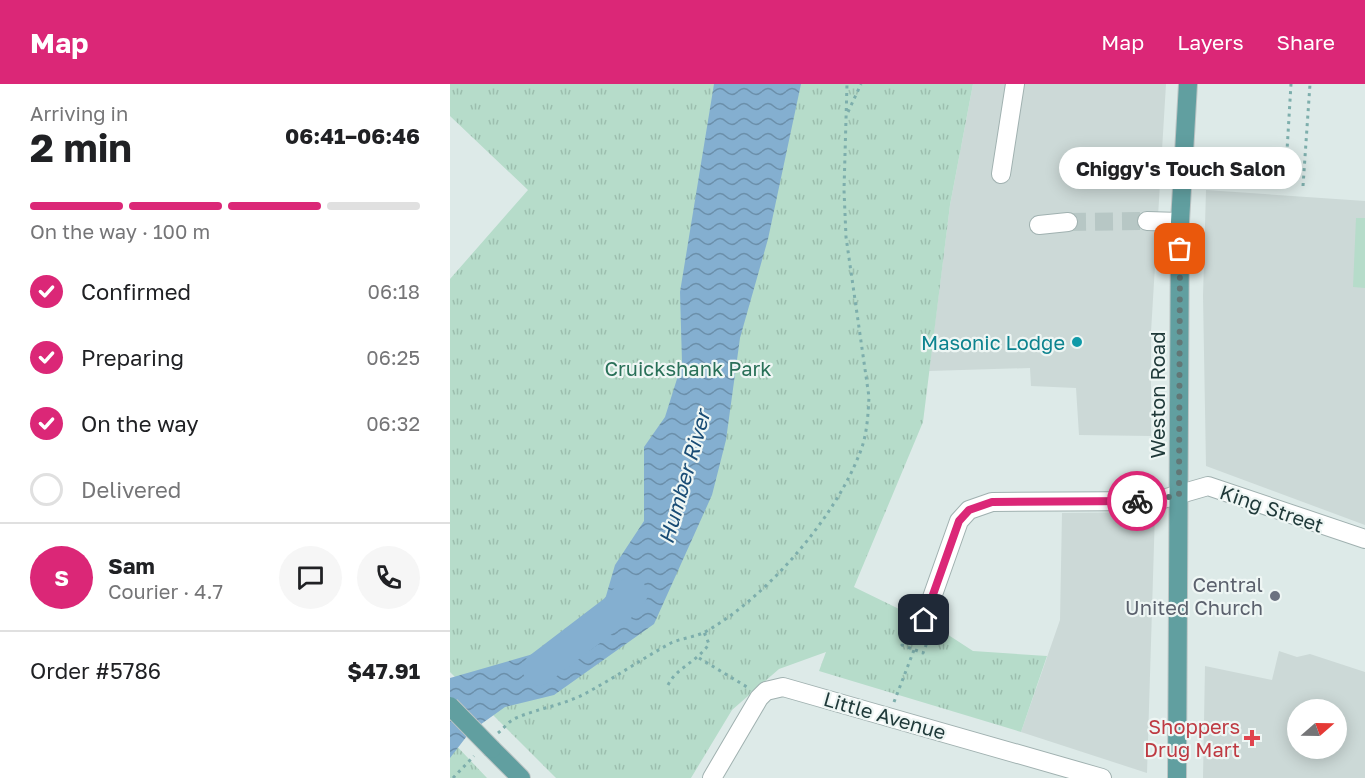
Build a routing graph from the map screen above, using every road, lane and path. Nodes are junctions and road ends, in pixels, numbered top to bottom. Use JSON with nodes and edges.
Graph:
{"nodes":[{"id":1,"x":847,"y":84,"type":"edge"},
{"id":2,"x":861,"y":84,"type":"edge"},
{"id":3,"x":1015,"y":84,"type":"edge"},
{"id":4,"x":1188,"y":84,"type":"edge"},
{"id":5,"x":1291,"y":84,"type":"edge"},
{"id":6,"x":1310,"y":84,"type":"edge"},
{"id":7,"x":847,"y":114,"type":"junction"},
{"id":8,"x":1001,"y":174,"type":"dead end"},
{"id":9,"x":1285,"y":184,"type":"dead end"},
{"id":10,"x":1303,"y":186,"type":"dead end"},
{"id":11,"x":1147,"y":221,"type":"tunnel mouth"},
{"id":12,"x":1068,"y":222,"type":"tunnel mouth"},
{"id":13,"x":1180,"y":222,"type":"junction"},
{"id":14,"x":1039,"y":225,"type":"dead end"},
{"id":15,"x":1179,"y":494,"type":"junction"},
{"id":16,"x":1365,"y":539,"type":"edge"},
{"id":17,"x":924,"y":620,"type":"dead end"},
{"id":18,"x":704,"y":632,"type":"junction"},
{"id":19,"x":914,"y":650,"type":"dead end"},
{"id":20,"x":699,"y":658,"type":"junction"},
{"id":21,"x":668,"y":686,"type":"dead end"},
{"id":22,"x":747,"y":687,"type":"dead end"},
{"id":23,"x":894,"y":703,"type":"dead end"},
{"id":24,"x":450,"y":706,"type":"edge"},
{"id":25,"x":514,"y":718,"type":"dead end"},
{"id":26,"x":455,"y":773,"type":"dead end"},
{"id":27,"x":453,"y":778,"type":"edge"},
{"id":28,"x":521,"y":778,"type":"edge"},
{"id":29,"x":712,"y":778,"type":"edge"},
{"id":30,"x":1102,"y":778,"type":"edge"},
{"id":31,"x":1177,"y":778,"type":"edge"}],
"edges":[{"from":1,"to":7,"type":"path"},
{"from":2,"to":7,"type":"path"},
{"from":3,"to":8,"type":"street"},
{"from":4,"to":13,"type":"main road","name":"Weston Road"},
{"from":5,"to":9,"type":"path"},
{"from":6,"to":10,"type":"path"},
{"from":7,"to":18,"type":"path"},
{"from":11,"to":13,"type":"street"},
{"from":12,"to":14,"type":"street"},
{"from":13,"to":15,"type":"main road","name":"Weston Road"},
{"from":15,"to":16,"type":"street","name":"King Street"},
{"from":15,"to":17,"type":"street","name":"King Street"},
{"from":15,"to":31,"type":"main road","name":"Weston Road"},
{"from":18,"to":20,"type":"path"},
{"from":18,"to":25,"type":"path"},
{"from":19,"to":23,"type":"path"},
{"from":20,"to":21,"type":"path"},
{"from":20,"to":22,"type":"path"},
{"from":24,"to":28,"type":"main road","bridge":true},
{"from":26,"to":27,"type":"path"},
{"from":29,"to":30,"type":"street","name":"Little Avenue"}]}
